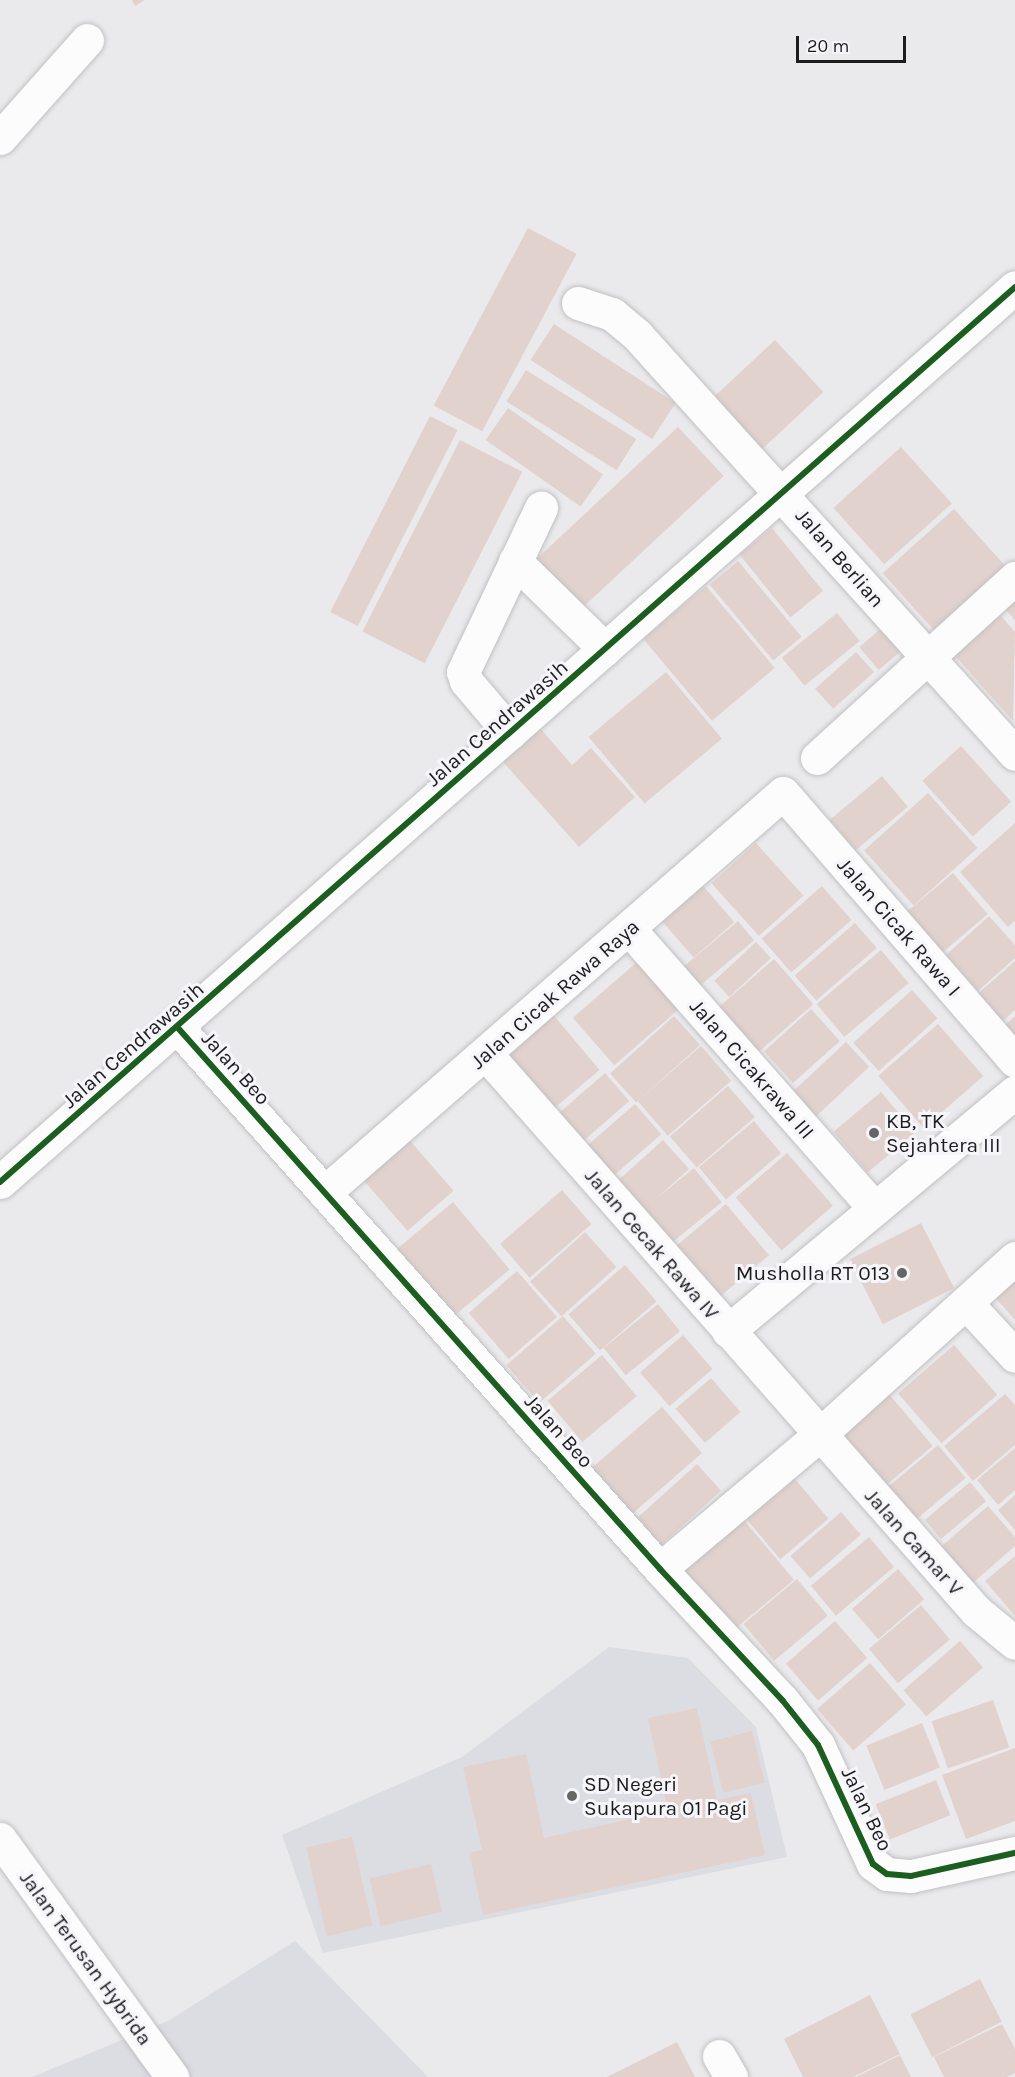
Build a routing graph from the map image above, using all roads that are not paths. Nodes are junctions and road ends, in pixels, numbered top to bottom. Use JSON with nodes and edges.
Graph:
{"nodes":[{"id":1,"x":87,"y":40,"type":"dead end"},
{"id":2,"x":0,"y":138,"type":"edge"},
{"id":3,"x":1015,"y":287,"type":"edge"},
{"id":4,"x":578,"y":303,"type":"dead end"},
{"id":5,"x":784,"y":495,"type":"junction"},
{"id":6,"x":542,"y":508,"type":"dead end"},
{"id":7,"x":515,"y":561,"type":"junction"},
{"id":8,"x":1015,"y":578,"type":"edge"},
{"id":9,"x":605,"y":649,"type":"junction"},
{"id":10,"x":929,"y":658,"type":"junction"},
{"id":11,"x":510,"y":733,"type":"junction"},
{"id":12,"x":1015,"y":754,"type":"edge"},
{"id":13,"x":817,"y":758,"type":"dead end"},
{"id":14,"x":783,"y":793,"type":"joint"},
{"id":15,"x":630,"y":930,"type":"junction"},
{"id":16,"x":178,"y":1028,"type":"junction"},
{"id":17,"x":486,"y":1054,"type":"junction"},
{"id":18,"x":1015,"y":1061,"type":"edge"},
{"id":19,"x":1015,"y":1092,"type":"edge"},
{"id":20,"x":0,"y":1182,"type":"edge"},
{"id":21,"x":325,"y":1192,"type":"junction"},
{"id":22,"x":875,"y":1209,"type":"junction"},
{"id":23,"x":1015,"y":1258,"type":"edge"},
{"id":24,"x":966,"y":1303,"type":"junction"},
{"id":25,"x":728,"y":1331,"type":"junction"},
{"id":26,"x":1015,"y":1356,"type":"edge"},
{"id":27,"x":819,"y":1435,"type":"junction"},
{"id":28,"x":660,"y":1569,"type":"junction"},
{"id":29,"x":1015,"y":1642,"type":"edge"},
{"id":30,"x":0,"y":1839,"type":"edge"},
{"id":31,"x":1015,"y":1853,"type":"edge"},
{"id":32,"x":172,"y":2077,"type":"edge"}],
"edges":[{"from":1,"to":2,"type":"street"},
{"from":3,"to":5,"type":"street","name":"Jalan Cendrawasih"},
{"from":4,"to":5,"type":"street","name":"Jalan Berlian"},
{"from":5,"to":9,"type":"street","name":"Jalan Cendrawasih"},
{"from":5,"to":10,"type":"street","name":"Jalan Berlian"},
{"from":6,"to":7,"type":"street"},
{"from":7,"to":9,"type":"street"},
{"from":7,"to":11,"type":"street"},
{"from":8,"to":10,"type":"street"},
{"from":9,"to":11,"type":"street","name":"Jalan Cendrawasih"},
{"from":10,"to":12,"type":"street","name":"Jalan Berlian"},
{"from":10,"to":13,"type":"street"},
{"from":11,"to":16,"type":"street","name":"Jalan Cendrawasih"},
{"from":14,"to":15,"type":"street","name":"Jalan Cicak Rawa Raya"},
{"from":14,"to":18,"type":"street","name":"Jalan Cicak Rawa I"},
{"from":15,"to":17,"type":"street","name":"Jalan Cicak Rawa Raya"},
{"from":15,"to":22,"type":"street","name":"Jalan Cicakrawa III"},
{"from":16,"to":20,"type":"street","name":"Jalan Cendrawasih"},
{"from":16,"to":21,"type":"street","name":"Jalan Beo"},
{"from":17,"to":21,"type":"street","name":"Jalan Cicak Rawa Raya"},
{"from":17,"to":25,"type":"street","name":"Jalan Cecak Rawa IV"},
{"from":19,"to":22,"type":"street"},
{"from":21,"to":28,"type":"street","name":"Jalan Beo"},
{"from":22,"to":25,"type":"street"},
{"from":23,"to":24,"type":"street"},
{"from":24,"to":26,"type":"street"},
{"from":24,"to":27,"type":"street"},
{"from":25,"to":27,"type":"street","name":"Jalan Cecak Rawa IV"},
{"from":27,"to":28,"type":"street"},
{"from":27,"to":29,"type":"street","name":"Jalan Camar V"},
{"from":28,"to":31,"type":"street","name":"Jalan Beo"},
{"from":30,"to":32,"type":"street","name":"Jalan Terusan Hybrida"}]}
